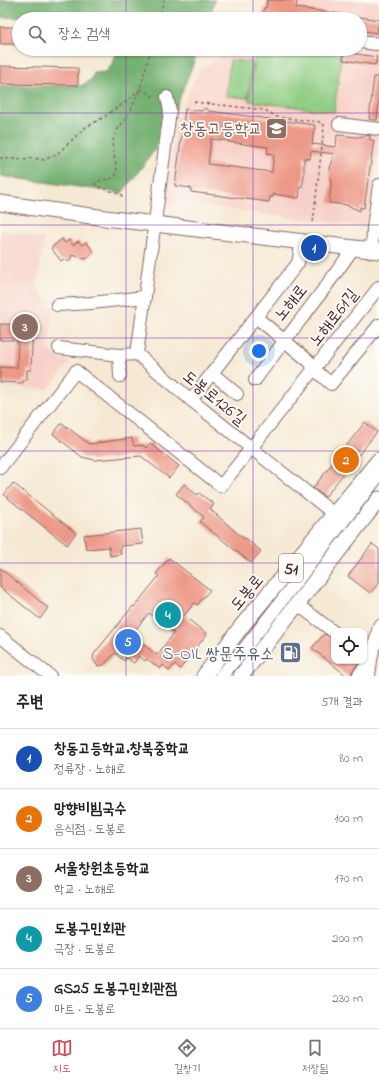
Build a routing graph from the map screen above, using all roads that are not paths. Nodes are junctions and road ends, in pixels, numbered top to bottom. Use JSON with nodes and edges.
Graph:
{"nodes":[{"id":1,"x":379,"y":42,"type":"edge"},
{"id":2,"x":367,"y":43,"type":"edge"},
{"id":3,"x":167,"y":97,"type":"road end"},
{"id":4,"x":339,"y":124,"type":"dead end"},
{"id":5,"x":379,"y":129,"type":"edge"},
{"id":6,"x":379,"y":192,"type":"edge"},
{"id":7,"x":0,"y":203,"type":"edge"},
{"id":8,"x":155,"y":224,"type":"junction"},
{"id":9,"x":302,"y":241,"type":"junction"},
{"id":10,"x":354,"y":248,"type":"junction"},
{"id":11,"x":375,"y":251,"type":"edge"},
{"id":12,"x":379,"y":287,"type":"edge"},
{"id":13,"x":145,"y":297,"type":"junction"},
{"id":14,"x":57,"y":304,"type":"dead end"},
{"id":15,"x":256,"y":317,"type":"junction"},
{"id":16,"x":379,"y":325,"type":"edge"},
{"id":17,"x":284,"y":340,"type":"junction"},
{"id":18,"x":59,"y":348,"type":"dead end"},
{"id":19,"x":137,"y":354,"type":"junction"},
{"id":20,"x":119,"y":355,"type":"junction"},
{"id":21,"x":314,"y":369,"type":"junction"},
{"id":22,"x":212,"y":373,"type":"junction"},
{"id":23,"x":120,"y":376,"type":"dead end"},
{"id":24,"x":255,"y":380,"type":"dead end"},
{"id":25,"x":237,"y":394,"type":"dead end"},
{"id":26,"x":191,"y":400,"type":"junction"},
{"id":27,"x":252,"y":448,"type":"junction"},
{"id":28,"x":379,"y":460,"type":"edge"},
{"id":29,"x":0,"y":468,"type":"edge"},
{"id":30,"x":379,"y":475,"type":"edge"},
{"id":31,"x":379,"y":480,"type":"edge"},
{"id":32,"x":379,"y":499,"type":"edge"},
{"id":33,"x":334,"y":514,"type":"junction"},
{"id":34,"x":297,"y":604,"type":"junction"},
{"id":35,"x":379,"y":626,"type":"edge"},
{"id":36,"x":331,"y":630,"type":"edge"},
{"id":37,"x":0,"y":636,"type":"edge"},
{"id":38,"x":379,"y":651,"type":"edge"},
{"id":39,"x":371,"y":660,"type":"edge"},
{"id":40,"x":50,"y":676,"type":"edge"},
{"id":41,"x":204,"y":676,"type":"edge"},
{"id":42,"x":221,"y":676,"type":"edge"},
{"id":43,"x":227,"y":676,"type":"edge"},
{"id":44,"x":241,"y":676,"type":"edge"},
{"id":45,"x":358,"y":676,"type":"edge"},
{"id":46,"x":369,"y":676,"type":"edge"}],
"edges":[{"from":1,"to":2,"type":"street"},
{"from":3,"to":8,"type":"street"},
{"from":4,"to":5,"type":"street"},
{"from":6,"to":11,"type":"street"},
{"from":7,"to":8,"type":"main road"},
{"from":8,"to":9,"type":"main road"},
{"from":8,"to":13,"type":"street"},
{"from":9,"to":10,"type":"main road"},
{"from":9,"to":15,"type":"street","name":"노해로"},
{"from":10,"to":11,"type":"main road"},
{"from":10,"to":17,"type":"street","name":"노해로"},
{"from":12,"to":21,"type":"street","name":"노해로61길"},
{"from":13,"to":14,"type":"street"},
{"from":13,"to":19,"type":"street"},
{"from":15,"to":17,"type":"street","name":"노해로61길"},
{"from":15,"to":22,"type":"street","name":"노해로"},
{"from":16,"to":21,"type":"street","name":"노해로61길"},
{"from":17,"to":21,"type":"street","name":"노해로61길"},
{"from":17,"to":24,"type":"street","name":"노해로"},
{"from":18,"to":20,"type":"street"},
{"from":19,"to":20,"type":"street"},
{"from":19,"to":26,"type":"street","name":"도봉로126길"},
{"from":20,"to":23,"type":"street"},
{"from":21,"to":27,"type":"street","name":"노해로61길"},
{"from":22,"to":25,"type":"street"},
{"from":22,"to":26,"type":"street","name":"노해로"},
{"from":26,"to":27,"type":"street","name":"도봉로126길"},
{"from":27,"to":29,"type":"street","name":"노해로61길"},
{"from":27,"to":33,"type":"street","name":"도봉로126길"},
{"from":28,"to":33,"type":"main road","name":"도봉로","number":"51"},
{"from":30,"to":42,"type":"street"},
{"from":31,"to":43,"type":"street"},
{"from":32,"to":34,"type":"main road","number":"51"},
{"from":33,"to":41,"type":"main road","name":"도봉로","number":"51"},
{"from":34,"to":36,"type":"street"},
{"from":34,"to":44,"type":"main road","number":"51"},
{"from":35,"to":39,"type":"street"},
{"from":37,"to":40,"type":"street"},
{"from":38,"to":39,"type":"street"},
{"from":39,"to":45,"type":"street"},
{"from":39,"to":46,"type":"street"}]}
